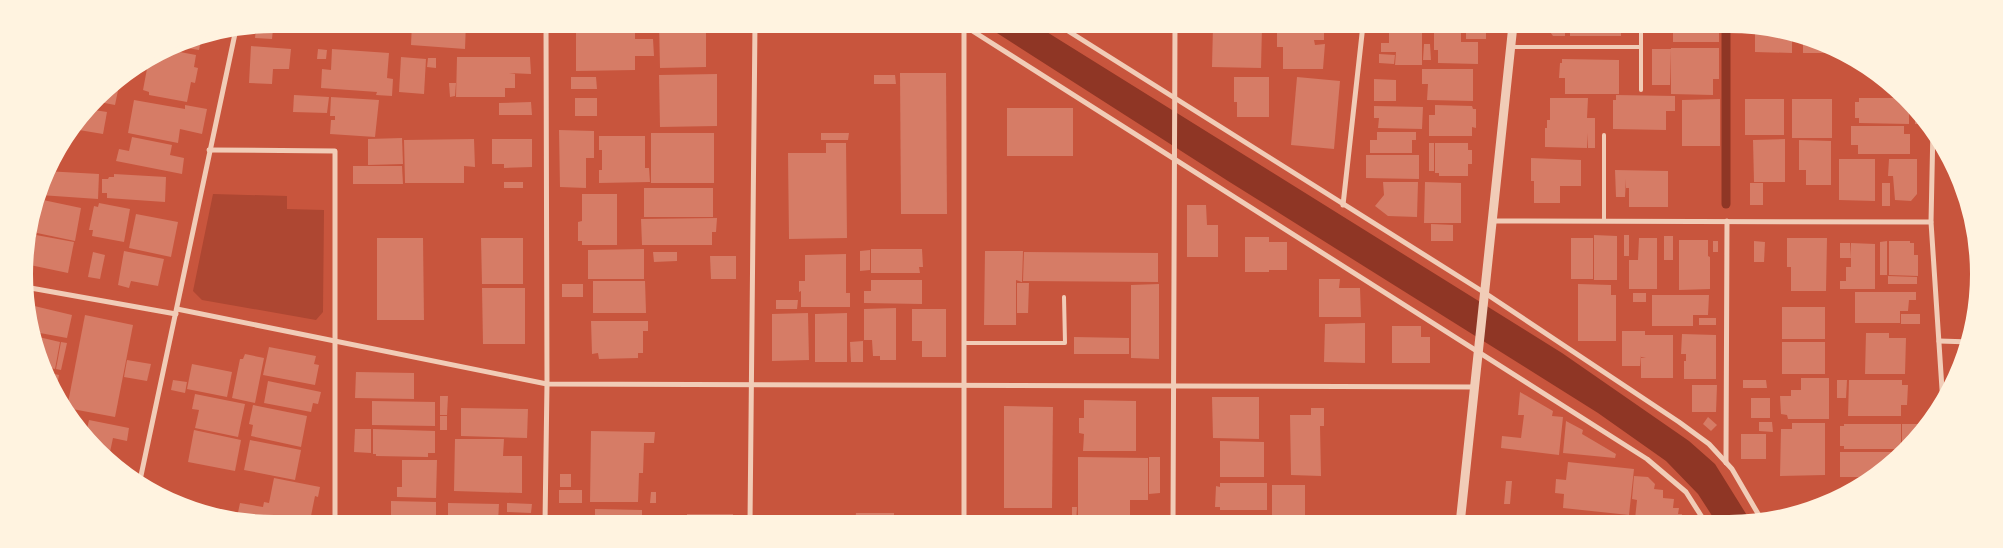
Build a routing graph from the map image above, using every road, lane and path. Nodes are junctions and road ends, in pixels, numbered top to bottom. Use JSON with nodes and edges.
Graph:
{"nodes":[{"id":1,"x":546,"y":30,"type":"edge"},
{"id":2,"x":755,"y":30,"type":"edge"},
{"id":3,"x":963,"y":30,"type":"edge"},
{"id":4,"x":972,"y":30,"type":"edge"},
{"id":5,"x":1067,"y":30,"type":"edge"},
{"id":6,"x":1175,"y":30,"type":"edge"},
{"id":7,"x":1362,"y":30,"type":"edge"},
{"id":8,"x":1513,"y":30,"type":"edge"},
{"id":9,"x":1641,"y":30,"type":"edge"},
{"id":10,"x":235,"y":33,"type":"edge"},
{"id":11,"x":1511,"y":47,"type":"junction"},
{"id":12,"x":1641,"y":48,"type":"junction"},
{"id":13,"x":1640,"y":90,"type":"dead end"},
{"id":14,"x":1175,"y":98,"type":"junction"},
{"id":15,"x":1604,"y":134,"type":"dead end"},
{"id":16,"x":1932,"y":138,"type":"edge"},
{"id":17,"x":209,"y":150,"type":"junction"},
{"id":18,"x":1174,"y":159,"type":"junction"},
{"id":19,"x":1343,"y":205,"type":"junction"},
{"id":20,"x":1493,"y":221,"type":"junction"},
{"id":21,"x":1604,"y":221,"type":"junction"},
{"id":22,"x":1727,"y":221,"type":"junction"},
{"id":23,"x":1931,"y":222,"type":"junction"},
{"id":24,"x":31,"y":288,"type":"edge"},
{"id":25,"x":1064,"y":297,"type":"dead end"},
{"id":26,"x":1485,"y":297,"type":"junction"},
{"id":27,"x":176,"y":312,"type":"junction"},
{"id":28,"x":335,"y":341,"type":"junction"},
{"id":29,"x":1939,"y":341,"type":"junction"},
{"id":30,"x":1963,"y":342,"type":"edge"},
{"id":31,"x":964,"y":343,"type":"junction"},
{"id":32,"x":1479,"y":348,"type":"junction"},
{"id":33,"x":547,"y":384,"type":"junction"},
{"id":34,"x":750,"y":384,"type":"junction"},
{"id":35,"x":964,"y":385,"type":"junction"},
{"id":36,"x":1174,"y":386,"type":"junction"},
{"id":37,"x":1476,"y":387,"type":"junction"},
{"id":38,"x":1942,"y":392,"type":"edge"},
{"id":39,"x":1726,"y":463,"type":"junction"},
{"id":40,"x":140,"y":478,"type":"edge"},
{"id":41,"x":1759,"y":516,"type":"edge"},
{"id":42,"x":334,"y":518,"type":"edge"},
{"id":43,"x":545,"y":518,"type":"edge"},
{"id":44,"x":750,"y":518,"type":"edge"},
{"id":45,"x":964,"y":518,"type":"edge"},
{"id":46,"x":1173,"y":518,"type":"edge"},
{"id":47,"x":1461,"y":518,"type":"edge"},
{"id":48,"x":1703,"y":518,"type":"edge"}],
"edges":[{"from":1,"to":33,"type":"street"},
{"from":2,"to":34,"type":"street"},
{"from":3,"to":31,"type":"street"},
{"from":4,"to":18,"type":"street"},
{"from":5,"to":14,"type":"street"},
{"from":6,"to":14,"type":"street"},
{"from":7,"to":19,"type":"street"},
{"from":8,"to":11,"type":"street"},
{"from":9,"to":12,"type":"lane"},
{"from":10,"to":17,"type":"street"},
{"from":11,"to":12,"type":"lane"},
{"from":11,"to":20,"type":"street"},
{"from":12,"to":13,"type":"lane"},
{"from":14,"to":18,"type":"street"},
{"from":14,"to":19,"type":"street"},
{"from":15,"to":21,"type":"lane"},
{"from":16,"to":23,"type":"street"},
{"from":17,"to":27,"type":"street"},
{"from":17,"to":28,"type":"street"},
{"from":18,"to":32,"type":"street"},
{"from":18,"to":36,"type":"street"},
{"from":19,"to":26,"type":"street"},
{"from":20,"to":21,"type":"street"},
{"from":20,"to":26,"type":"street"},
{"from":21,"to":22,"type":"street"},
{"from":22,"to":23,"type":"street"},
{"from":22,"to":39,"type":"street"},
{"from":23,"to":29,"type":"street"},
{"from":24,"to":27,"type":"street"},
{"from":25,"to":31,"type":"lane"},
{"from":26,"to":32,"type":"street"},
{"from":26,"to":39,"type":"street"},
{"from":27,"to":28,"type":"street"},
{"from":27,"to":40,"type":"street"},
{"from":28,"to":33,"type":"street"},
{"from":28,"to":42,"type":"street"},
{"from":29,"to":30,"type":"street"},
{"from":29,"to":38,"type":"street"},
{"from":31,"to":35,"type":"street"},
{"from":32,"to":37,"type":"street"},
{"from":32,"to":48,"type":"street"},
{"from":33,"to":34,"type":"street"},
{"from":33,"to":43,"type":"street"},
{"from":34,"to":35,"type":"street"},
{"from":34,"to":44,"type":"street"},
{"from":35,"to":36,"type":"street"},
{"from":35,"to":45,"type":"street"},
{"from":36,"to":37,"type":"street"},
{"from":36,"to":46,"type":"street"},
{"from":37,"to":47,"type":"street"},
{"from":39,"to":41,"type":"street"}]}
